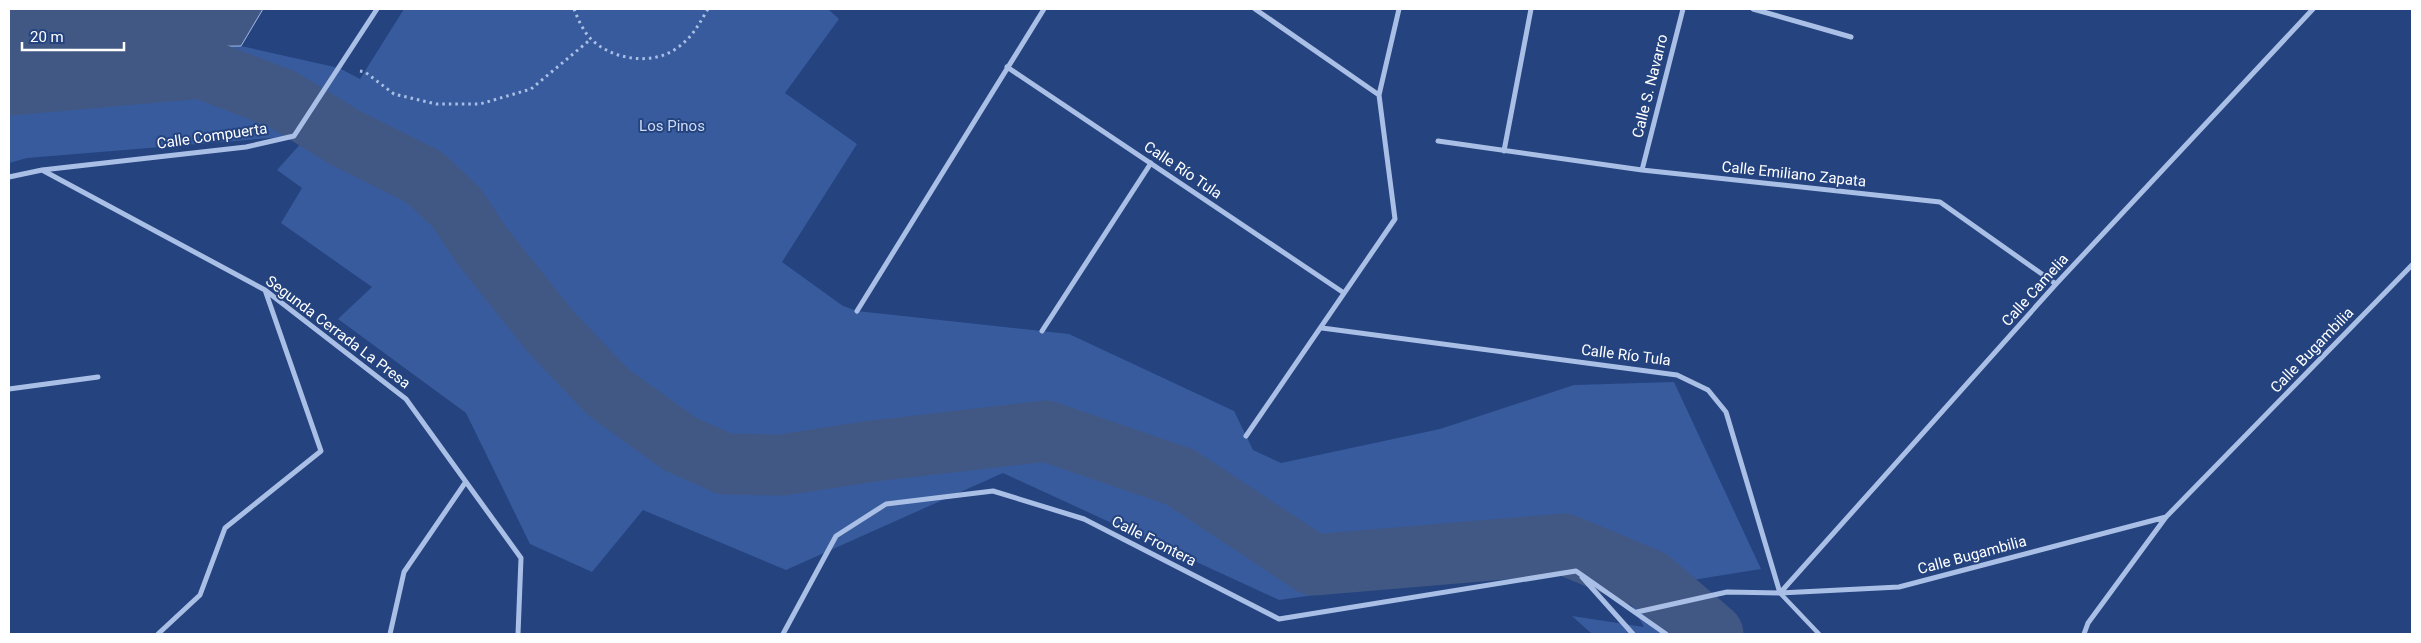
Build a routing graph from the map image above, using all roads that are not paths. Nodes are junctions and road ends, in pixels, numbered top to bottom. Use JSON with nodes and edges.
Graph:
{"nodes":[{"id":1,"x":377,"y":9,"type":"edge"},
{"id":2,"x":1044,"y":9,"type":"edge"},
{"id":3,"x":1255,"y":9,"type":"edge"},
{"id":4,"x":1399,"y":9,"type":"edge"},
{"id":5,"x":1531,"y":9,"type":"edge"},
{"id":6,"x":1683,"y":9,"type":"edge"},
{"id":7,"x":1753,"y":9,"type":"edge"},
{"id":8,"x":2312,"y":9,"type":"edge"},
{"id":9,"x":1851,"y":37,"type":"dead end"},
{"id":10,"x":1007,"y":67,"type":"junction"},
{"id":11,"x":1379,"y":95,"type":"junction"},
{"id":12,"x":1438,"y":141,"type":"dead end"},
{"id":13,"x":1504,"y":151,"type":"junction"},
{"id":14,"x":1151,"y":163,"type":"junction"},
{"id":15,"x":42,"y":170,"type":"junction"},
{"id":16,"x":1642,"y":170,"type":"junction"},
{"id":17,"x":9,"y":177,"type":"edge"},
{"id":18,"x":2412,"y":265,"type":"edge"},
{"id":19,"x":2056,"y":284,"type":"junction"},
{"id":20,"x":265,"y":290,"type":"junction"},
{"id":21,"x":1344,"y":293,"type":"junction"},
{"id":22,"x":857,"y":311,"type":"dead end"},
{"id":23,"x":1322,"y":328,"type":"junction"},
{"id":24,"x":1042,"y":331,"type":"dead end"},
{"id":25,"x":98,"y":377,"type":"dead end"},
{"id":26,"x":9,"y":389,"type":"edge"},
{"id":27,"x":1246,"y":436,"type":"dead end"},
{"id":28,"x":465,"y":483,"type":"junction"},
{"id":29,"x":2166,"y":517,"type":"junction"},
{"id":30,"x":1576,"y":571,"type":"junction"},
{"id":31,"x":1780,"y":593,"type":"junction"},
{"id":32,"x":1637,"y":612,"type":"junction"},
{"id":33,"x":158,"y":634,"type":"edge"},
{"id":34,"x":390,"y":634,"type":"edge"},
{"id":35,"x":518,"y":634,"type":"edge"},
{"id":36,"x":783,"y":634,"type":"edge"},
{"id":37,"x":1633,"y":634,"type":"edge"},
{"id":38,"x":1666,"y":634,"type":"edge"},
{"id":39,"x":1819,"y":634,"type":"edge"},
{"id":40,"x":2084,"y":634,"type":"edge"}],
"edges":[{"from":1,"to":15,"type":"street","name":"Calle Compuerta"},
{"from":2,"to":10,"type":"street"},
{"from":3,"to":11,"type":"street"},
{"from":4,"to":11,"type":"street"},
{"from":5,"to":13,"type":"street"},
{"from":6,"to":16,"type":"street","name":"Calle S. Navarro"},
{"from":7,"to":9,"type":"street"},
{"from":8,"to":19,"type":"street","name":"Calle Camelia"},
{"from":10,"to":14,"type":"street","name":"Calle Río Tula"},
{"from":10,"to":22,"type":"street"},
{"from":11,"to":21,"type":"street"},
{"from":12,"to":13,"type":"street","name":"Calle Emiliano Zapata"},
{"from":13,"to":16,"type":"street","name":"Calle Emiliano Zapata"},
{"from":14,"to":21,"type":"street","name":"Calle Río Tula"},
{"from":14,"to":24,"type":"street"},
{"from":15,"to":17,"type":"street"},
{"from":15,"to":20,"type":"street","name":"Segunda Cerrada La Presa"},
{"from":16,"to":19,"type":"street","name":"Calle Emiliano Zapata"},
{"from":18,"to":29,"type":"street","name":"Calle Bugambilia"},
{"from":19,"to":31,"type":"street","name":"Calle Camelia"},
{"from":20,"to":28,"type":"street","name":"Segunda Cerrada La Presa"},
{"from":20,"to":33,"type":"street"},
{"from":21,"to":23,"type":"street"},
{"from":23,"to":27,"type":"street"},
{"from":23,"to":31,"type":"street","name":"Calle Río Tula"},
{"from":25,"to":26,"type":"street"},
{"from":28,"to":34,"type":"street"},
{"from":28,"to":35,"type":"street","name":"Segunda Cerrada La Presa"},
{"from":29,"to":31,"type":"street","name":"Calle Bugambilia"},
{"from":29,"to":40,"type":"street","name":"Calle Bugambilia"},
{"from":30,"to":32,"type":"street"},
{"from":30,"to":36,"type":"street","name":"Calle Frontera"},
{"from":30,"to":37,"type":"street"},
{"from":31,"to":32,"type":"street"},
{"from":31,"to":39,"type":"street"},
{"from":32,"to":38,"type":"street"}]}
